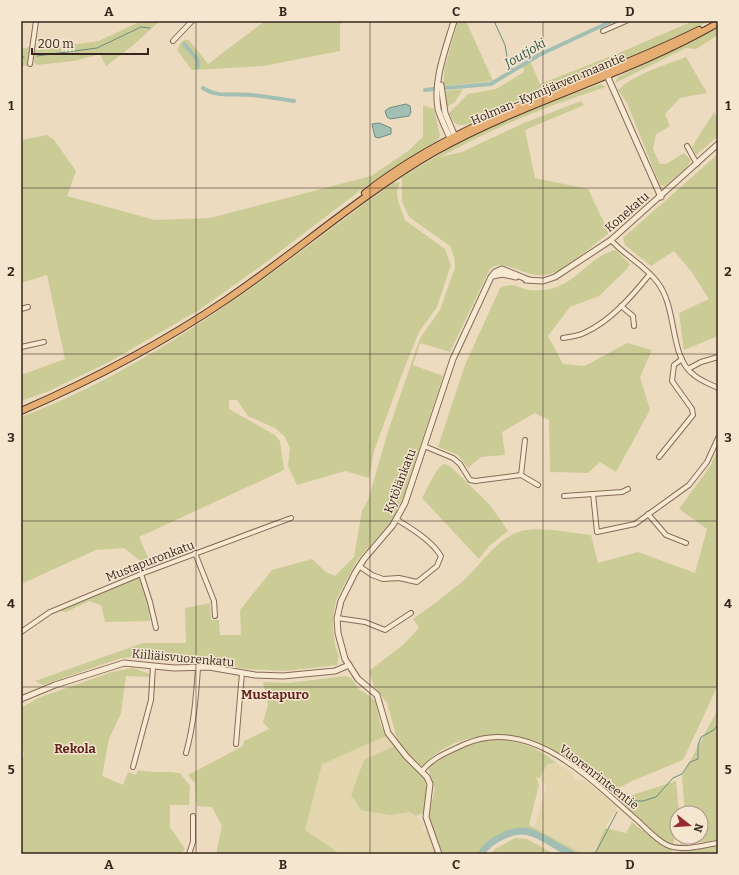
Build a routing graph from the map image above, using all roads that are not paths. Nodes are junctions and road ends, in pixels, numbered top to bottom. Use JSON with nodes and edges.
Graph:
{"nodes":[{"id":1,"x":36,"y":21,"type":"edge"},
{"id":2,"x":192,"y":21,"type":"edge"},
{"id":3,"x":454,"y":21,"type":"edge"},
{"id":4,"x":626,"y":21,"type":"edge"},
{"id":5,"x":715,"y":21,"type":"edge"},
{"id":6,"x":718,"y":23,"type":"edge"},
{"id":7,"x":603,"y":31,"type":"dead end"},
{"id":8,"x":173,"y":41,"type":"dead end"},
{"id":9,"x":30,"y":64,"type":"dead end"},
{"id":10,"x":606,"y":74,"type":"junction"},
{"id":11,"x":454,"y":138,"type":"junction"},
{"id":12,"x":718,"y":144,"type":"edge"},
{"id":13,"x":687,"y":146,"type":"dead end"},
{"id":14,"x":696,"y":164,"type":"junction"},
{"id":15,"x":661,"y":196,"type":"junction"},
{"id":16,"x":611,"y":240,"type":"junction"},
{"id":17,"x":509,"y":273,"type":"joint"},
{"id":18,"x":650,"y":274,"type":"junction"},
{"id":19,"x":621,"y":306,"type":"junction"},
{"id":20,"x":28,"y":307,"type":"dead end"},
{"id":21,"x":21,"y":309,"type":"edge"},
{"id":22,"x":634,"y":326,"type":"dead end"},
{"id":23,"x":563,"y":338,"type":"dead end"},
{"id":24,"x":44,"y":342,"type":"dead end"},
{"id":25,"x":21,"y":347,"type":"edge"},
{"id":26,"x":718,"y":357,"type":"edge"},
{"id":27,"x":682,"y":359,"type":"junction"},
{"id":28,"x":688,"y":369,"type":"junction"},
{"id":29,"x":718,"y":388,"type":"edge"},
{"id":30,"x":55,"y":395,"type":"junction"},
{"id":31,"x":21,"y":408,"type":"edge"},
{"id":32,"x":21,"y":411,"type":"edge"},
{"id":33,"x":718,"y":438,"type":"edge"},
{"id":34,"x":525,"y":440,"type":"dead end"},
{"id":35,"x":424,"y":446,"type":"junction"},
{"id":36,"x":659,"y":457,"type":"dead end"},
{"id":37,"x":521,"y":475,"type":"junction"},
{"id":38,"x":538,"y":485,"type":"dead end"},
{"id":39,"x":628,"y":489,"type":"dead end"},
{"id":40,"x":593,"y":494,"type":"junction"},
{"id":41,"x":564,"y":496,"type":"dead end"},
{"id":42,"x":648,"y":514,"type":"junction"},
{"id":43,"x":291,"y":518,"type":"dead end"},
{"id":44,"x":396,"y":519,"type":"junction"},
{"id":45,"x":686,"y":543,"type":"dead end"},
{"id":46,"x":195,"y":554,"type":"junction"},
{"id":47,"x":359,"y":566,"type":"junction"},
{"id":48,"x":141,"y":574,"type":"junction"},
{"id":49,"x":411,"y":613,"type":"dead end"},
{"id":50,"x":215,"y":616,"type":"dead end"},
{"id":51,"x":337,"y":618,"type":"junction"},
{"id":52,"x":156,"y":628,"type":"dead end"},
{"id":53,"x":21,"y":632,"type":"edge"},
{"id":54,"x":153,"y":666,"type":"junction"},
{"id":55,"x":349,"y":666,"type":"junction"},
{"id":56,"x":198,"y":668,"type":"junction"},
{"id":57,"x":242,"y":673,"type":"junction"},
{"id":58,"x":21,"y":699,"type":"edge"},
{"id":59,"x":236,"y":744,"type":"dead end"},
{"id":60,"x":186,"y":753,"type":"dead end"},
{"id":61,"x":133,"y":768,"type":"dead end"},
{"id":62,"x":422,"y":771,"type":"junction"},
{"id":63,"x":192,"y":816,"type":"dead end"},
{"id":64,"x":718,"y":843,"type":"edge"},
{"id":65,"x":189,"y":854,"type":"edge"},
{"id":66,"x":439,"y":854,"type":"edge"}],
"edges":[{"from":1,"to":9,"type":"street"},
{"from":2,"to":8,"type":"street"},
{"from":3,"to":11,"type":"street"},
{"from":4,"to":7,"type":"street"},
{"from":5,"to":10,"type":"highway","name":"Holman–Kymijärven maantie"},
{"from":6,"to":10,"type":"highway","name":"Holman–Kymijärven maantie"},
{"from":10,"to":11,"type":"highway","name":"Holman–Kymijärven maantie"},
{"from":10,"to":15,"type":"street","name":"Konekatu"},
{"from":11,"to":30,"type":"highway","name":"Holman–Kymijärven maantie"},
{"from":12,"to":14,"type":"street"},
{"from":13,"to":14,"type":"street"},
{"from":14,"to":15,"type":"street"},
{"from":15,"to":16,"type":"street","name":"Konekatu"},
{"from":16,"to":17,"type":"street","name":"Konekatu"},
{"from":16,"to":18,"type":"street"},
{"from":17,"to":35,"type":"street","name":"Kytölänkatu"},
{"from":18,"to":19,"type":"street"},
{"from":18,"to":27,"type":"street"},
{"from":19,"to":22,"type":"street"},
{"from":19,"to":23,"type":"street"},
{"from":20,"to":21,"type":"street"},
{"from":24,"to":25,"type":"street"},
{"from":26,"to":28,"type":"street"},
{"from":27,"to":28,"type":"street"},
{"from":27,"to":36,"type":"street"},
{"from":28,"to":29,"type":"street"},
{"from":30,"to":31,"type":"highway","name":"Holman–Kymijärven maantie"},
{"from":30,"to":32,"type":"highway","name":"Holman–Kymijärven maantie"},
{"from":33,"to":42,"type":"street"},
{"from":34,"to":37,"type":"street"},
{"from":35,"to":37,"type":"street"},
{"from":35,"to":44,"type":"street","name":"Kytölänkatu"},
{"from":37,"to":38,"type":"street"},
{"from":39,"to":40,"type":"street"},
{"from":40,"to":41,"type":"street"},
{"from":40,"to":42,"type":"street"},
{"from":42,"to":45,"type":"street"},
{"from":43,"to":46,"type":"street","name":"Mustapuronkatu"},
{"from":44,"to":47,"type":"street","name":"Kytölänkatu"},
{"from":44,"to":47,"type":"street"},
{"from":46,"to":48,"type":"street","name":"Mustapuronkatu"},
{"from":46,"to":50,"type":"street"},
{"from":47,"to":51,"type":"street","name":"Kytölänkatu"},
{"from":48,"to":52,"type":"street"},
{"from":48,"to":53,"type":"street","name":"Mustapuronkatu"},
{"from":49,"to":51,"type":"street"},
{"from":51,"to":55,"type":"street","name":"Kytölänkatu"},
{"from":54,"to":56,"type":"street","name":"Kiiliäisvuorenkatu"},
{"from":54,"to":58,"type":"street","name":"Kiiliäisvuorenkatu"},
{"from":54,"to":61,"type":"street"},
{"from":55,"to":57,"type":"street","name":"Kiiliäisvuorenkatu"},
{"from":55,"to":62,"type":"street","name":"Kytölänkatu"},
{"from":56,"to":57,"type":"street","name":"Kiiliäisvuorenkatu"},
{"from":56,"to":60,"type":"street"},
{"from":57,"to":59,"type":"street"},
{"from":62,"to":64,"type":"street","name":"Vuorenrinteentie"},
{"from":62,"to":66,"type":"street"},
{"from":63,"to":65,"type":"street"}]}
